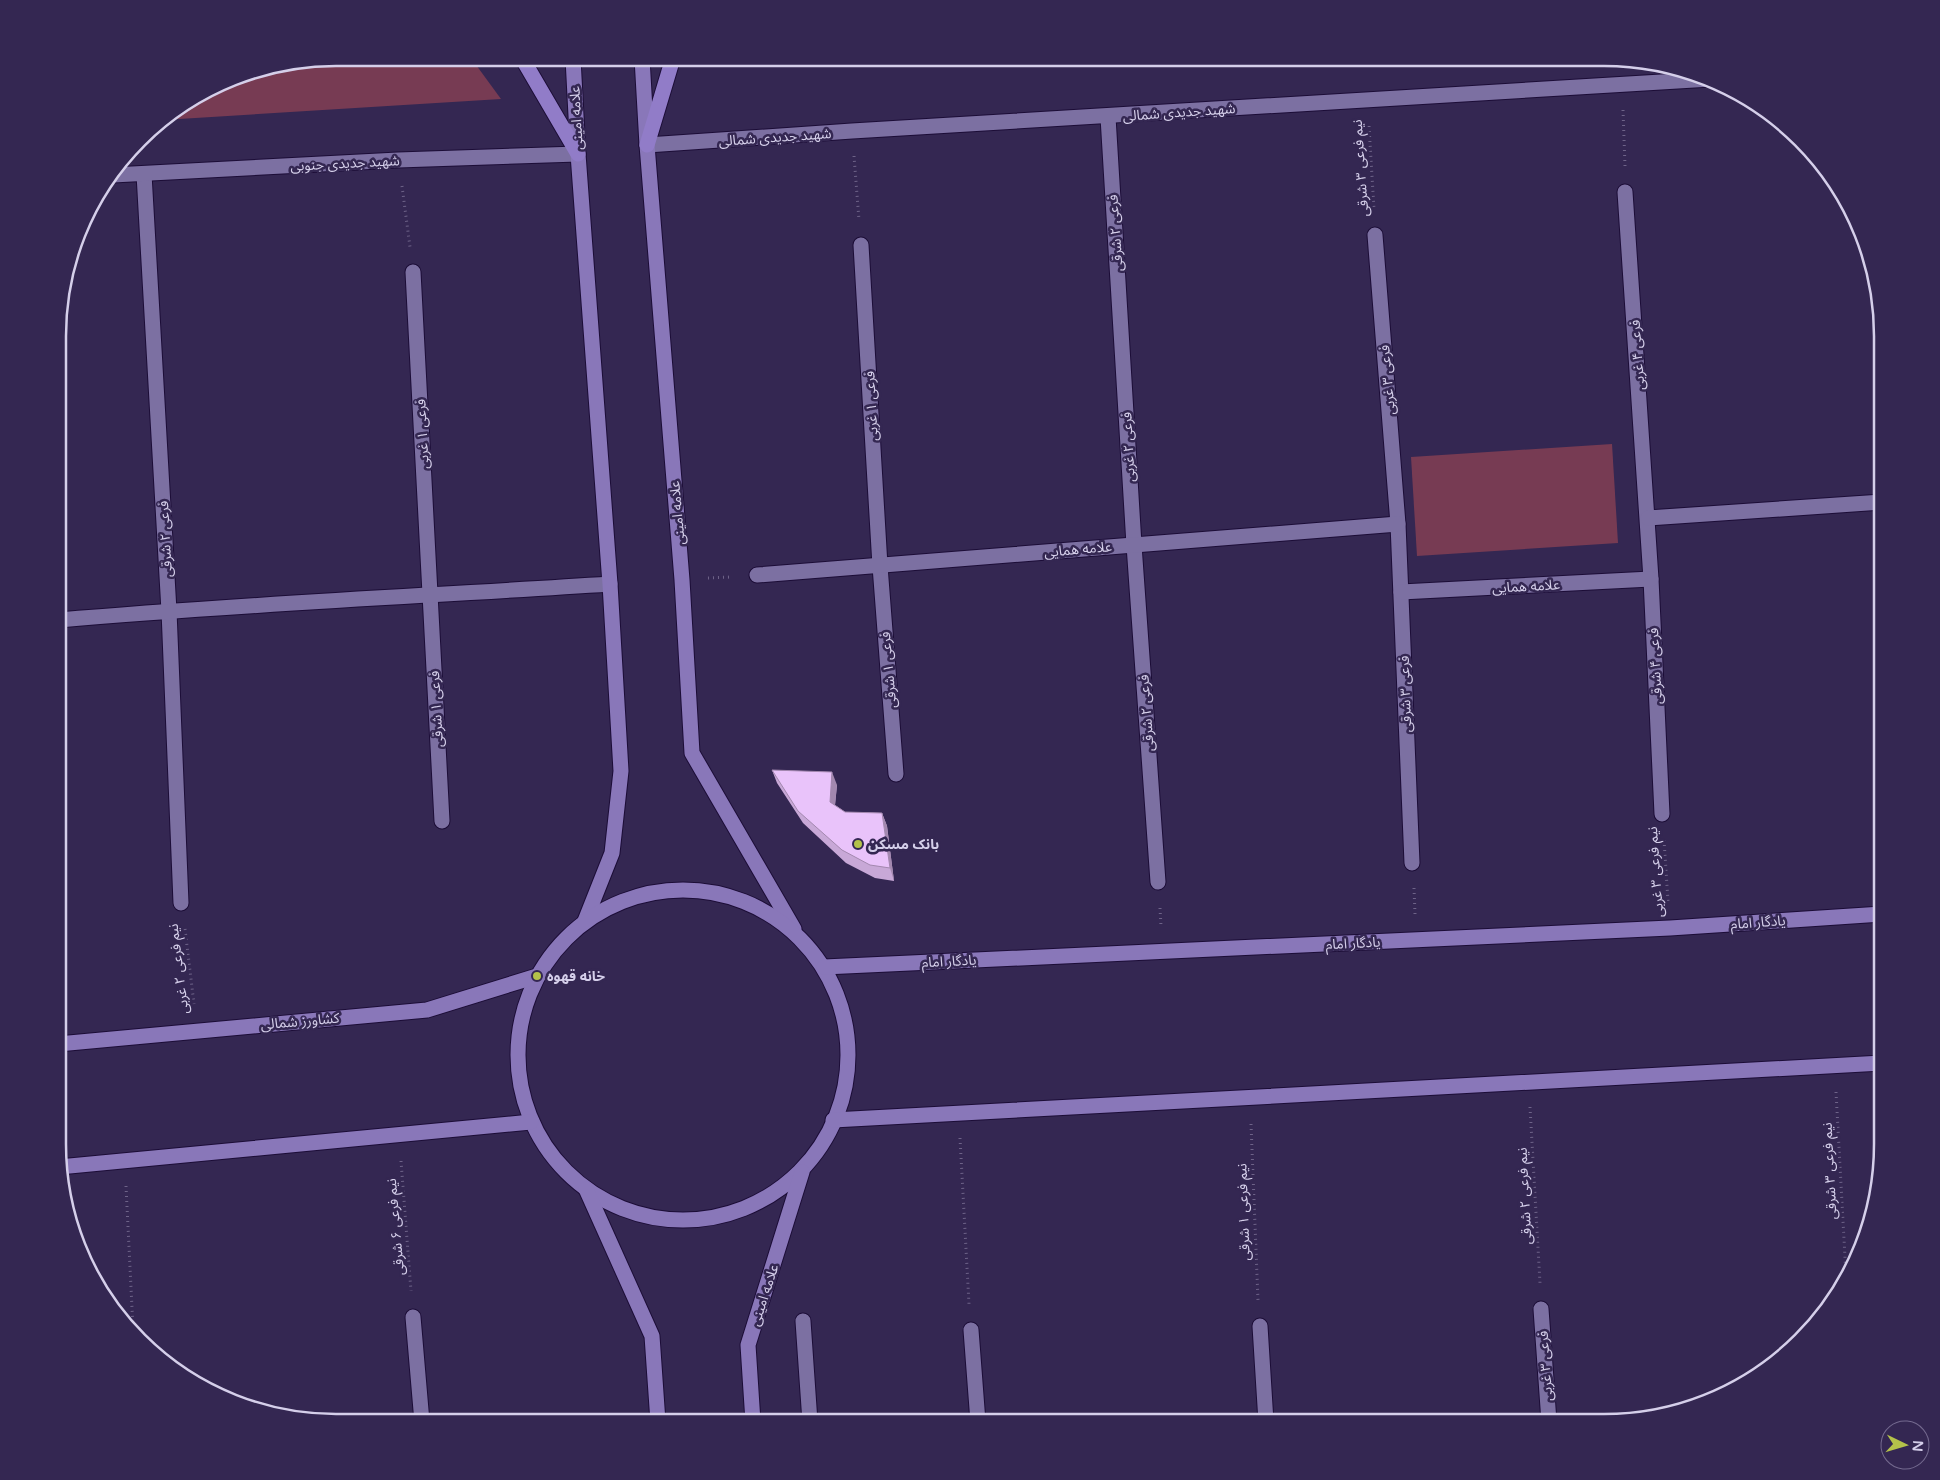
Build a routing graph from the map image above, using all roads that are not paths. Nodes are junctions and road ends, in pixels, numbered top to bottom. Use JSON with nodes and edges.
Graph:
{"nodes":[{"id":1,"x":527,"y":66,"type":"edge"},
{"id":2,"x":573,"y":66,"type":"edge"},
{"id":3,"x":642,"y":66,"type":"edge"},
{"id":4,"x":671,"y":66,"type":"edge"},
{"id":5,"x":1689,"y":80,"type":"edge"},
{"id":6,"x":1108,"y":117,"type":"junction"},
{"id":7,"x":647,"y":146,"type":"junction"},
{"id":8,"x":578,"y":154,"type":"junction"},
{"id":9,"x":144,"y":174,"type":"junction"},
{"id":10,"x":120,"y":175,"type":"edge"},
{"id":11,"x":1625,"y":192,"type":"road end"},
{"id":12,"x":1375,"y":235,"type":"road end"},
{"id":13,"x":861,"y":245,"type":"road end"},
{"id":14,"x":413,"y":272,"type":"road end"},
{"id":15,"x":1123,"y":349,"type":"joint"},
{"id":16,"x":1874,"y":503,"type":"edge"},
{"id":17,"x":1648,"y":518,"type":"junction"},
{"id":18,"x":1398,"y":524,"type":"junction"},
{"id":19,"x":1134,"y":545,"type":"junction"},
{"id":20,"x":880,"y":566,"type":"junction"},
{"id":21,"x":757,"y":575,"type":"road end"},
{"id":22,"x":1651,"y":579,"type":"junction"},
{"id":23,"x":610,"y":584,"type":"junction"},
{"id":24,"x":1401,"y":592,"type":"junction"},
{"id":25,"x":431,"y":596,"type":"junction"},
{"id":26,"x":169,"y":611,"type":"junction"},
{"id":27,"x":66,"y":619,"type":"edge"},
{"id":28,"x":896,"y":774,"type":"dead end"},
{"id":29,"x":1662,"y":814,"type":"road end"},
{"id":30,"x":442,"y":821,"type":"dead end"},
{"id":31,"x":1412,"y":863,"type":"road end"},
{"id":32,"x":1158,"y":882,"type":"road end"},
{"id":33,"x":182,"y":903,"type":"road end"},
{"id":34,"x":1874,"y":915,"type":"edge"},
{"id":35,"x":585,"y":921,"type":"junction"},
{"id":36,"x":800,"y":939,"type":"junction"},
{"id":37,"x":824,"y":966,"type":"junction"},
{"id":38,"x":537,"y":976,"type":"junction"},
{"id":39,"x":66,"y":1043,"type":"edge"},
{"id":40,"x":1874,"y":1064,"type":"edge"},
{"id":41,"x":833,"y":1120,"type":"junction"},
{"id":42,"x":531,"y":1122,"type":"junction"},
{"id":43,"x":67,"y":1166,"type":"edge"},
{"id":44,"x":802,"y":1172,"type":"junction"},
{"id":45,"x":586,"y":1189,"type":"junction"},
{"id":46,"x":1541,"y":1309,"type":"road end"},
{"id":47,"x":413,"y":1317,"type":"road end"},
{"id":48,"x":803,"y":1321,"type":"dead end"},
{"id":49,"x":1260,"y":1326,"type":"road end"},
{"id":50,"x":971,"y":1330,"type":"road end"},
{"id":51,"x":421,"y":1414,"type":"edge"},
{"id":52,"x":657,"y":1414,"type":"edge"},
{"id":53,"x":752,"y":1414,"type":"edge"},
{"id":54,"x":809,"y":1414,"type":"edge"},
{"id":55,"x":977,"y":1414,"type":"edge"},
{"id":56,"x":1266,"y":1414,"type":"edge"},
{"id":57,"x":1548,"y":1414,"type":"edge"}],
"edges":[{"from":1,"to":8,"type":"highway"},
{"from":2,"to":8,"type":"main road","name":"علامه امینی"},
{"from":3,"to":7,"type":"main road","name":"علامه امینی"},
{"from":4,"to":7,"type":"highway"},
{"from":5,"to":6,"type":"street","name":"شهید جدیدی شمالی"},
{"from":6,"to":7,"type":"street","name":"شهید جدیدی شمالی"},
{"from":6,"to":15,"type":"street","name":"فرعی ۲ شرقی"},
{"from":7,"to":36,"type":"main road","name":"علامه امینی"},
{"from":8,"to":9,"type":"street","name":"شهید جدیدی جنوبی"},
{"from":8,"to":23,"type":"main road","name":"علامه امینی"},
{"from":9,"to":10,"type":"street","name":"شهید جدیدی جنوبی"},
{"from":9,"to":26,"type":"street","name":"فرعی ۲ شرقی"},
{"from":11,"to":17,"type":"street","name":"فرعی ۴ غربی"},
{"from":12,"to":18,"type":"street","name":"فرعی ۳ غربی"},
{"from":13,"to":20,"type":"street","name":"فرعی ۱ غربی"},
{"from":14,"to":25,"type":"street","name":"فرعی ۱ غربی"},
{"from":15,"to":19,"type":"street","name":"فرعی ۲ غربی"},
{"from":16,"to":17,"type":"street"},
{"from":17,"to":22,"type":"street","name":"فرعی ۴ شرقی"},
{"from":18,"to":19,"type":"street","name":"علامه همایی"},
{"from":18,"to":24,"type":"street","name":"فرعی ۳ شرقی"},
{"from":19,"to":20,"type":"street","name":"علامه همایی"},
{"from":19,"to":32,"type":"street","name":"فرعی ۲ شرقی"},
{"from":20,"to":21,"type":"street","name":"علامه همایی"},
{"from":20,"to":28,"type":"street","name":"فرعی ۱ شرقی"},
{"from":22,"to":24,"type":"street","name":"علامه همایی"},
{"from":22,"to":29,"type":"street","name":"فرعی ۴ شرقی"},
{"from":23,"to":25,"type":"street"},
{"from":23,"to":35,"type":"main road","name":"علامه امینی"},
{"from":24,"to":31,"type":"street","name":"فرعی ۳ شرقی"},
{"from":25,"to":26,"type":"street"},
{"from":25,"to":30,"type":"street","name":"فرعی ۱ شرقی"},
{"from":26,"to":27,"type":"street"},
{"from":26,"to":33,"type":"street","name":"فرعی ۲ شرقی"},
{"from":34,"to":37,"type":"main road","name":"یادگار امام"},
{"from":35,"to":36,"type":"main road"},
{"from":35,"to":38,"type":"main road"},
{"from":36,"to":37,"type":"main road"},
{"from":37,"to":41,"type":"main road"},
{"from":38,"to":39,"type":"main road","name":"کشاورز شمالی"},
{"from":38,"to":42,"type":"main road"},
{"from":40,"to":41,"type":"main road"},
{"from":41,"to":44,"type":"main road"},
{"from":42,"to":43,"type":"main road"},
{"from":42,"to":45,"type":"main road"},
{"from":44,"to":45,"type":"main road"},
{"from":44,"to":53,"type":"main road","name":"علامه امینی"},
{"from":45,"to":52,"type":"main road"},
{"from":46,"to":57,"type":"street","name":"فرعی ۳ غربی"},
{"from":47,"to":51,"type":"street"},
{"from":48,"to":54,"type":"street"},
{"from":49,"to":56,"type":"street"},
{"from":50,"to":55,"type":"street"}]}
